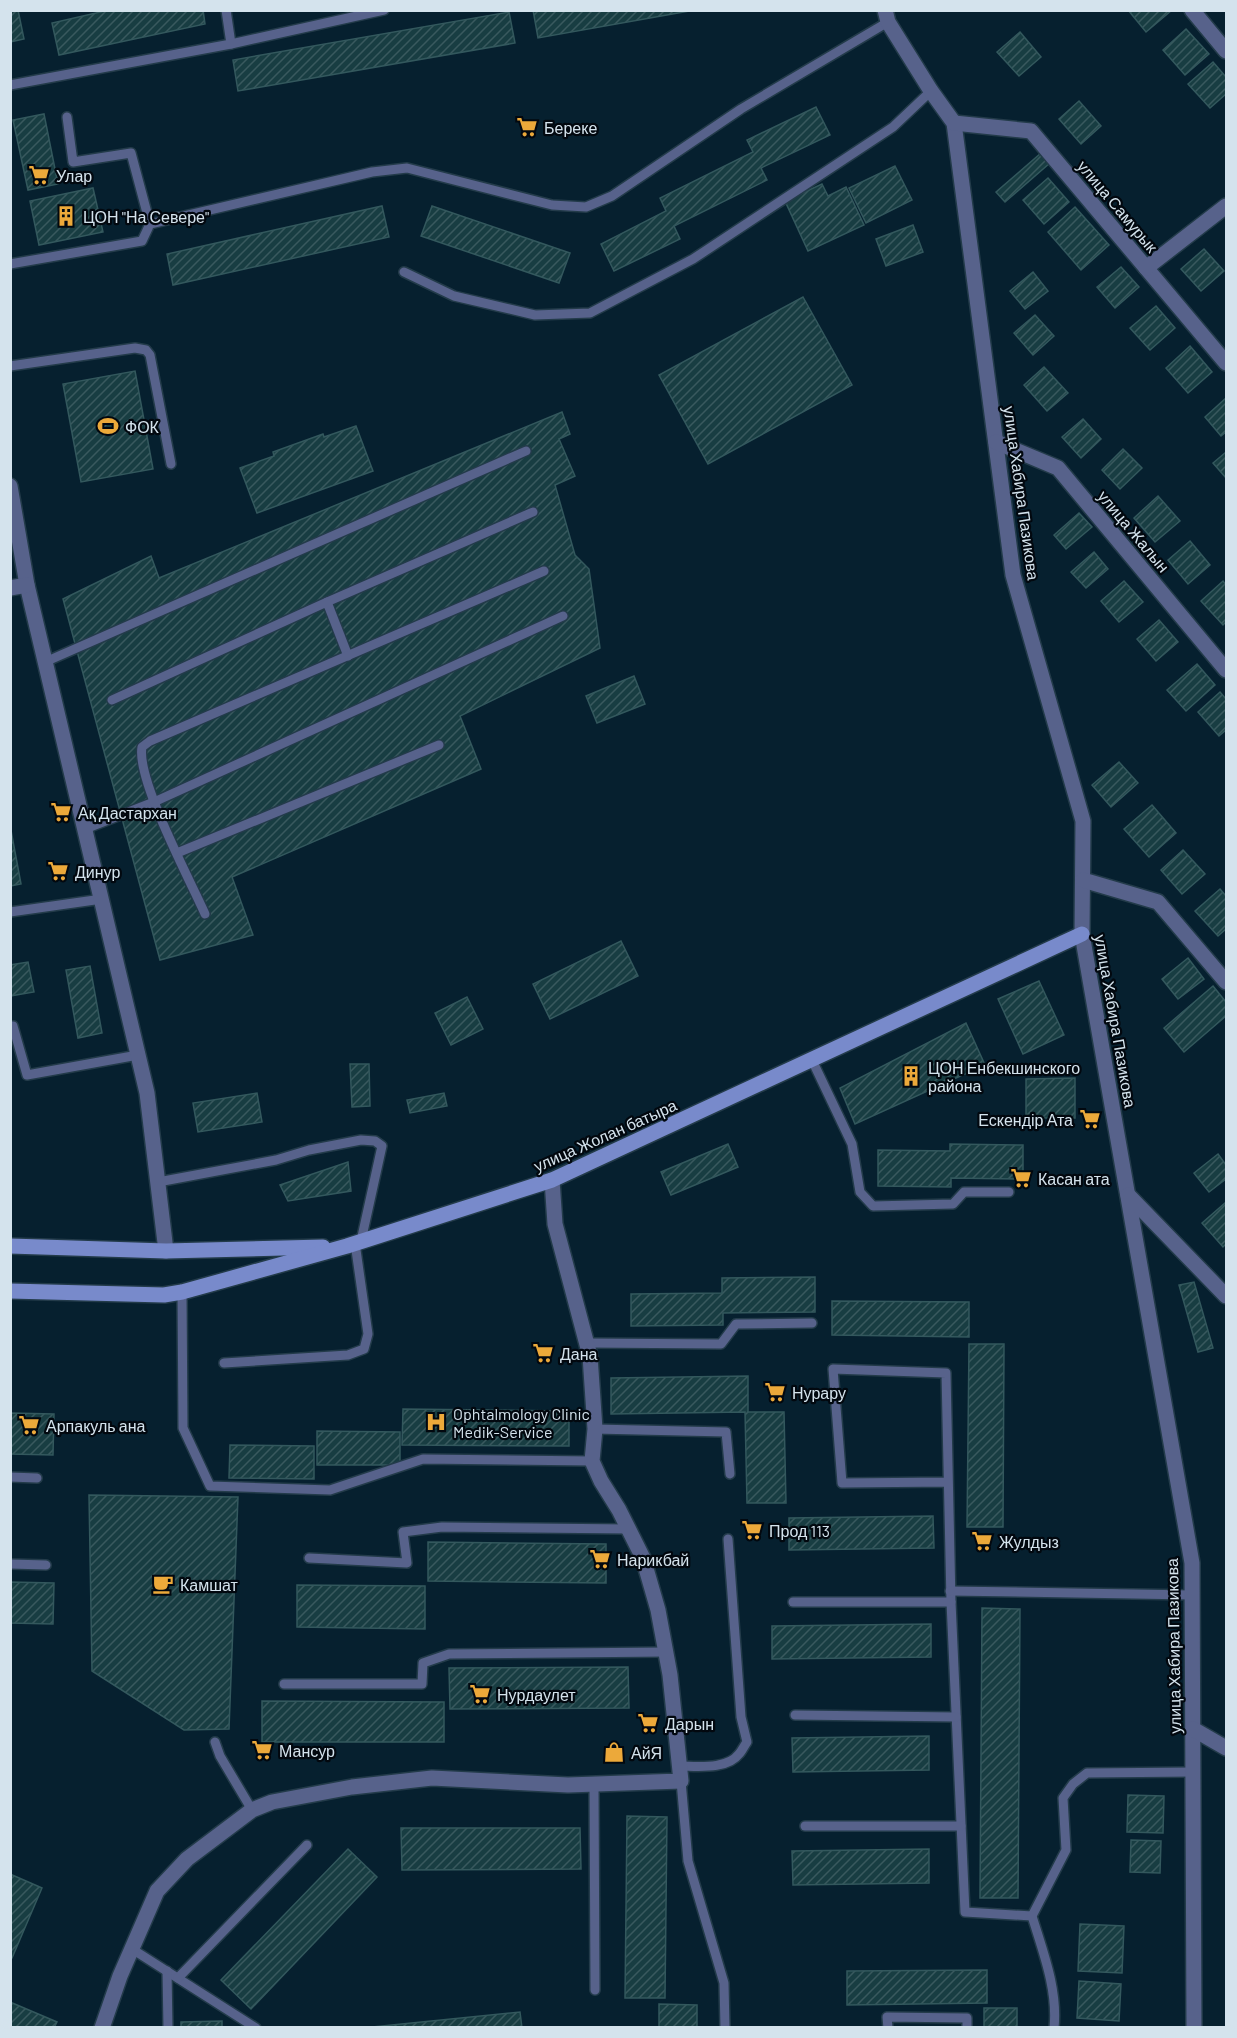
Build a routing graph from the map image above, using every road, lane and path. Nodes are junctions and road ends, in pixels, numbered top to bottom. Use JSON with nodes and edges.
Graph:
{"nodes":[{"id":1,"x":226,"y":10,"type":"edge"},
{"id":2,"x":384,"y":10,"type":"edge"},
{"id":3,"x":1192,"y":10,"type":"edge"},
{"id":4,"x":887,"y":16,"type":"edge"},
{"id":5,"x":231,"y":44,"type":"junction"},
{"id":6,"x":1227,"y":51,"type":"edge"},
{"id":7,"x":10,"y":85,"type":"edge"},
{"id":8,"x":931,"y":91,"type":"junction"},
{"id":9,"x":67,"y":117,"type":"dead end"},
{"id":10,"x":954,"y":123,"type":"junction"},
{"id":11,"x":1227,"y":206,"type":"edge"},
{"id":12,"x":150,"y":224,"type":"junction"},
{"id":13,"x":10,"y":264,"type":"edge"},
{"id":14,"x":1146,"y":268,"type":"junction"},
{"id":15,"x":404,"y":272,"type":"dead end"},
{"id":16,"x":1227,"y":363,"type":"edge"},
{"id":17,"x":10,"y":366,"type":"edge"},
{"id":18,"x":996,"y":442,"type":"junction"},
{"id":19,"x":526,"y":451,"type":"dead end"},
{"id":20,"x":171,"y":464,"type":"dead end"},
{"id":21,"x":10,"y":486,"type":"edge"},
{"id":22,"x":533,"y":512,"type":"dead end"},
{"id":23,"x":544,"y":571,"type":"dead end"},
{"id":24,"x":27,"y":585,"type":"junction"},
{"id":25,"x":10,"y":588,"type":"edge"},
{"id":26,"x":327,"y":602,"type":"junction"},
{"id":27,"x":563,"y":616,"type":"dead end"},
{"id":28,"x":348,"y":656,"type":"junction"},
{"id":29,"x":45,"y":662,"type":"junction"},
{"id":30,"x":1227,"y":670,"type":"edge"},
{"id":31,"x":112,"y":700,"type":"dead end"},
{"id":32,"x":439,"y":745,"type":"dead end"},
{"id":33,"x":154,"y":802,"type":"junction"},
{"id":34,"x":85,"y":829,"type":"junction"},
{"id":35,"x":177,"y":854,"type":"junction"},
{"id":36,"x":1083,"y":880,"type":"junction"},
{"id":37,"x":102,"y":899,"type":"junction"},
{"id":38,"x":10,"y":912,"type":"edge"},
{"id":39,"x":205,"y":914,"type":"dead end"},
{"id":40,"x":1082,"y":934,"type":"junction"},
{"id":41,"x":1227,"y":982,"type":"edge"},
{"id":42,"x":10,"y":1026,"type":"edge"},
{"id":43,"x":138,"y":1055,"type":"junction"},
{"id":44,"x":812,"y":1060,"type":"junction"},
{"id":45,"x":552,"y":1180,"type":"junction"},
{"id":46,"x":158,"y":1182,"type":"junction"},
{"id":47,"x":1009,"y":1192,"type":"dead end"},
{"id":48,"x":1128,"y":1195,"type":"junction"},
{"id":49,"x":354,"y":1244,"type":"junction"},
{"id":50,"x":10,"y":1246,"type":"edge"},
{"id":51,"x":166,"y":1251,"type":"junction"},
{"id":52,"x":10,"y":1291,"type":"edge"},
{"id":53,"x":182,"y":1292,"type":"junction"},
{"id":54,"x":1227,"y":1296,"type":"edge"},
{"id":55,"x":812,"y":1323,"type":"dead end"},
{"id":56,"x":587,"y":1343,"type":"junction"},
{"id":57,"x":224,"y":1363,"type":"dead end"},
{"id":58,"x":595,"y":1429,"type":"junction"},
{"id":59,"x":592,"y":1461,"type":"junction"},
{"id":60,"x":730,"y":1474,"type":"dead end"},
{"id":61,"x":10,"y":1477,"type":"edge"},
{"id":62,"x":37,"y":1478,"type":"dead end"},
{"id":63,"x":948,"y":1482,"type":"junction"},
{"id":64,"x":629,"y":1529,"type":"junction"},
{"id":65,"x":728,"y":1539,"type":"dead end"},
{"id":66,"x":309,"y":1558,"type":"dead end"},
{"id":67,"x":10,"y":1564,"type":"edge"},
{"id":68,"x":46,"y":1565,"type":"dead end"},
{"id":69,"x":950,"y":1591,"type":"junction"},
{"id":70,"x":1192,"y":1595,"type":"junction"},
{"id":71,"x":793,"y":1602,"type":"dead end"},
{"id":72,"x":951,"y":1602,"type":"junction"},
{"id":73,"x":666,"y":1652,"type":"junction"},
{"id":74,"x":284,"y":1684,"type":"dead end"},
{"id":75,"x":795,"y":1716,"type":"dead end"},
{"id":76,"x":956,"y":1717,"type":"junction"},
{"id":77,"x":1193,"y":1729,"type":"junction"},
{"id":78,"x":215,"y":1742,"type":"dead end"},
{"id":79,"x":1227,"y":1748,"type":"edge"},
{"id":80,"x":1193,"y":1772,"type":"junction"},
{"id":81,"x":680,"y":1774,"type":"junction"},
{"id":82,"x":594,"y":1784,"type":"junction"},
{"id":83,"x":252,"y":1810,"type":"junction"},
{"id":84,"x":805,"y":1826,"type":"dead end"},
{"id":85,"x":961,"y":1826,"type":"junction"},
{"id":86,"x":308,"y":1845,"type":"dead end"},
{"id":87,"x":1032,"y":1916,"type":"junction"},
{"id":88,"x":132,"y":1949,"type":"junction"},
{"id":89,"x":167,"y":1971,"type":"junction"},
{"id":90,"x":178,"y":1978,"type":"junction"},
{"id":91,"x":595,"y":1990,"type":"dead end"},
{"id":92,"x":102,"y":2028,"type":"edge"},
{"id":93,"x":168,"y":2028,"type":"edge"},
{"id":94,"x":256,"y":2028,"type":"edge"},
{"id":95,"x":725,"y":2028,"type":"edge"},
{"id":96,"x":888,"y":2028,"type":"edge"},
{"id":97,"x":967,"y":2028,"type":"edge"},
{"id":98,"x":1054,"y":2028,"type":"edge"},
{"id":99,"x":1194,"y":2028,"type":"edge"}],
"edges":[{"from":1,"to":5,"type":"lane"},
{"from":2,"to":5,"type":"lane"},
{"from":3,"to":6,"type":"street"},
{"from":4,"to":8,"type":"street","name":"улица Хабира Пазикова"},
{"from":4,"to":12,"type":"lane"},
{"from":5,"to":7,"type":"lane"},
{"from":8,"to":10,"type":"street","name":"улица Хабира Пазикова"},
{"from":8,"to":15,"type":"lane"},
{"from":9,"to":12,"type":"lane"},
{"from":10,"to":14,"type":"street","name":"улица Самурык"},
{"from":10,"to":18,"type":"street","name":"улица Хабира Пазикова"},
{"from":11,"to":14,"type":"street"},
{"from":12,"to":13,"type":"lane"},
{"from":14,"to":16,"type":"street","name":"улица Самурык"},
{"from":17,"to":20,"type":"lane"},
{"from":18,"to":30,"type":"street","name":"улица Жалын"},
{"from":18,"to":36,"type":"street","name":"улица Хабира Пазикова"},
{"from":19,"to":29,"type":"lane"},
{"from":21,"to":24,"type":"street"},
{"from":22,"to":26,"type":"lane"},
{"from":23,"to":28,"type":"lane"},
{"from":24,"to":25,"type":"street"},
{"from":24,"to":29,"type":"street"},
{"from":26,"to":28,"type":"lane"},
{"from":26,"to":31,"type":"lane"},
{"from":27,"to":33,"type":"lane"},
{"from":28,"to":33,"type":"lane"},
{"from":29,"to":34,"type":"street"},
{"from":32,"to":35,"type":"lane"},
{"from":33,"to":34,"type":"lane"},
{"from":33,"to":35,"type":"lane"},
{"from":34,"to":37,"type":"street"},
{"from":35,"to":39,"type":"lane"},
{"from":36,"to":40,"type":"street","name":"улица Хабира Пазикова"},
{"from":36,"to":41,"type":"street"},
{"from":37,"to":38,"type":"lane"},
{"from":37,"to":43,"type":"street"},
{"from":40,"to":44,"type":"street","name":"улица Жолан батыра"},
{"from":40,"to":48,"type":"street","name":"улица Хабира Пазикова"},
{"from":42,"to":43,"type":"lane"},
{"from":43,"to":46,"type":"street"},
{"from":44,"to":45,"type":"street","name":"улица Жолан батыра"},
{"from":44,"to":47,"type":"lane"},
{"from":45,"to":49,"type":"street","name":"улица Жолан батыра"},
{"from":45,"to":56,"type":"street"},
{"from":46,"to":49,"type":"lane"},
{"from":46,"to":51,"type":"street"},
{"from":48,"to":54,"type":"street"},
{"from":48,"to":70,"type":"street","name":"улица Хабира Пазикова"},
{"from":49,"to":51,"type":"street"},
{"from":49,"to":53,"type":"street","name":"улица Жолан батыра"},
{"from":49,"to":57,"type":"lane"},
{"from":50,"to":51,"type":"street"},
{"from":52,"to":53,"type":"street","name":"улица Жолан батыра"},
{"from":53,"to":59,"type":"lane"},
{"from":55,"to":56,"type":"lane"},
{"from":56,"to":58,"type":"street"},
{"from":58,"to":59,"type":"street"},
{"from":58,"to":60,"type":"lane"},
{"from":59,"to":64,"type":"street"},
{"from":61,"to":62,"type":"lane"},
{"from":63,"to":63,"type":"lane"},
{"from":63,"to":69,"type":"lane"},
{"from":64,"to":66,"type":"lane"},
{"from":64,"to":73,"type":"street"},
{"from":65,"to":81,"type":"lane"},
{"from":67,"to":68,"type":"lane"},
{"from":69,"to":70,"type":"lane"},
{"from":69,"to":72,"type":"lane"},
{"from":70,"to":77,"type":"street","name":"улица Хабира Пазикова"},
{"from":71,"to":72,"type":"lane"},
{"from":72,"to":76,"type":"lane"},
{"from":73,"to":74,"type":"lane"},
{"from":73,"to":81,"type":"street"},
{"from":75,"to":76,"type":"lane"},
{"from":76,"to":85,"type":"lane"},
{"from":77,"to":79,"type":"street"},
{"from":77,"to":80,"type":"street","name":"улица Хабира Пазикова"},
{"from":78,"to":83,"type":"lane"},
{"from":80,"to":87,"type":"lane"},
{"from":80,"to":99,"type":"street","name":"улица Хабира Пазикова"},
{"from":81,"to":82,"type":"street"},
{"from":81,"to":95,"type":"lane"},
{"from":82,"to":83,"type":"street"},
{"from":82,"to":91,"type":"lane"},
{"from":83,"to":88,"type":"street"},
{"from":84,"to":85,"type":"lane"},
{"from":85,"to":87,"type":"lane"},
{"from":86,"to":90,"type":"lane"},
{"from":87,"to":98,"type":"lane"},
{"from":88,"to":89,"type":"lane"},
{"from":88,"to":92,"type":"street"},
{"from":89,"to":90,"type":"lane"},
{"from":89,"to":93,"type":"lane"},
{"from":90,"to":94,"type":"lane"},
{"from":96,"to":97,"type":"lane"}]}
